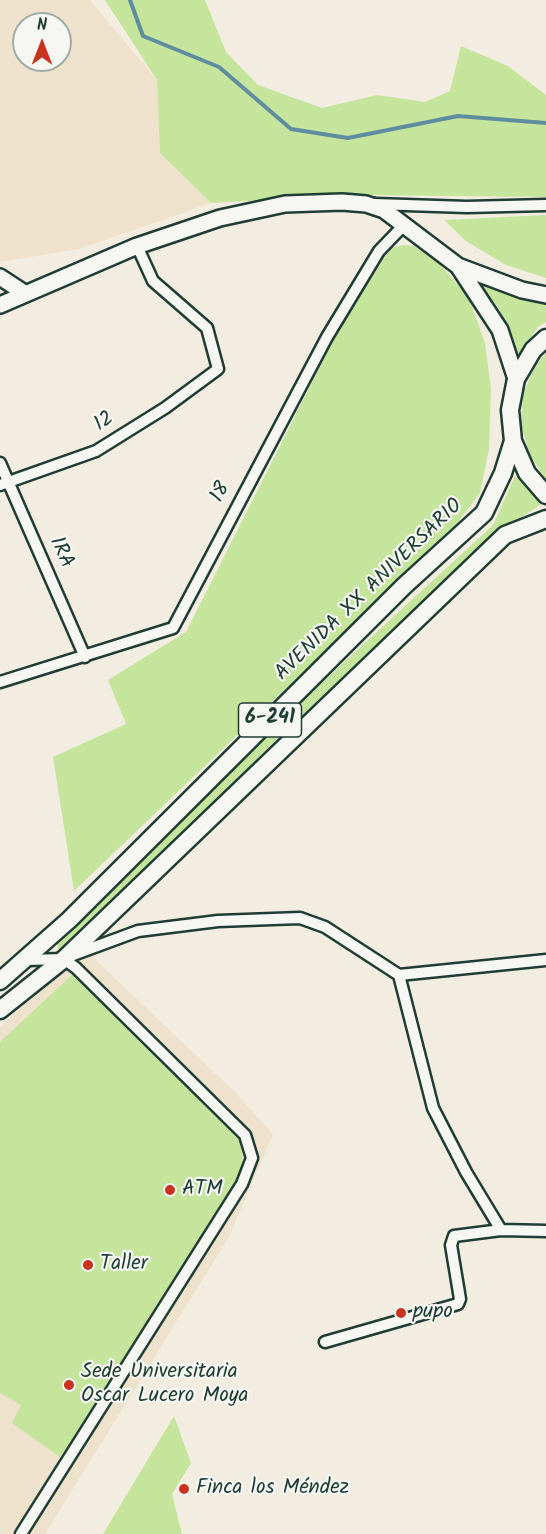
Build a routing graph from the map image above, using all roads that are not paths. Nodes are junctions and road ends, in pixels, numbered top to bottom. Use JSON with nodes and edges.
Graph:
{"nodes":[{"id":1,"x":366,"y":204,"type":"junction"},
{"id":2,"x":546,"y":205,"type":"edge"},
{"id":3,"x":404,"y":225,"type":"junction"},
{"id":4,"x":136,"y":246,"type":"junction"},
{"id":5,"x":458,"y":266,"type":"junction"},
{"id":6,"x":0,"y":277,"type":"edge"},
{"id":7,"x":26,"y":294,"type":"junction"},
{"id":8,"x":546,"y":295,"type":"edge"},
{"id":9,"x":0,"y":305,"type":"edge"},
{"id":10,"x":546,"y":338,"type":"edge"},
{"id":11,"x":516,"y":380,"type":"junction"},
{"id":12,"x":513,"y":441,"type":"junction"},
{"id":13,"x":0,"y":464,"type":"edge"},
{"id":14,"x":4,"y":484,"type":"edge"},
{"id":15,"x":546,"y":495,"type":"edge"},
{"id":16,"x":546,"y":519,"type":"edge"},
{"id":17,"x":85,"y":657,"type":"junction"},
{"id":18,"x":0,"y":682,"type":"edge"},
{"id":19,"x":64,"y":959,"type":"junction"},
{"id":20,"x":26,"y":960,"type":"junction"},
{"id":21,"x":546,"y":960,"type":"edge"},
{"id":22,"x":399,"y":975,"type":"junction"},
{"id":23,"x":0,"y":981,"type":"edge"},
{"id":24,"x":0,"y":1010,"type":"edge"},
{"id":25,"x":501,"y":1230,"type":"junction"},
{"id":26,"x":546,"y":1231,"type":"edge"},
{"id":27,"x":325,"y":1342,"type":"dead end"},
{"id":28,"x":21,"y":1534,"type":"edge"}],
"edges":[{"from":1,"to":2,"type":"street"},
{"from":1,"to":3,"type":"main road"},
{"from":1,"to":4,"type":"main road"},
{"from":3,"to":5,"type":"main road"},
{"from":3,"to":17,"type":"street","name":"18"},
{"from":4,"to":7,"type":"main road"},
{"from":4,"to":14,"type":"street","name":"12"},
{"from":5,"to":8,"type":"main road"},
{"from":5,"to":11,"type":"main road"},
{"from":6,"to":7,"type":"main road"},
{"from":7,"to":9,"type":"main road"},
{"from":10,"to":11,"type":"main road","number":"6-241"},
{"from":11,"to":12,"type":"main road","number":"6-241"},
{"from":12,"to":15,"type":"main road","number":"6-241"},
{"from":12,"to":20,"type":"main road","name":"AVENIDA XX ANIVERSARIO","number":"6-241"},
{"from":13,"to":14,"type":"street","name":"1RA"},
{"from":14,"to":17,"type":"street","name":"1RA"},
{"from":16,"to":19,"type":"main road","number":"6-241"},
{"from":17,"to":18,"type":"street","name":"18"},
{"from":19,"to":20,"type":"street"},
{"from":19,"to":22,"type":"street"},
{"from":19,"to":24,"type":"main road","number":"6-241"},
{"from":19,"to":28,"type":"street"},
{"from":20,"to":23,"type":"main road","name":"AVENIDA XX ANIVERSARIO","number":"6-241"},
{"from":21,"to":22,"type":"street"},
{"from":22,"to":25,"type":"street"},
{"from":25,"to":26,"type":"street"},
{"from":25,"to":27,"type":"street"}]}
